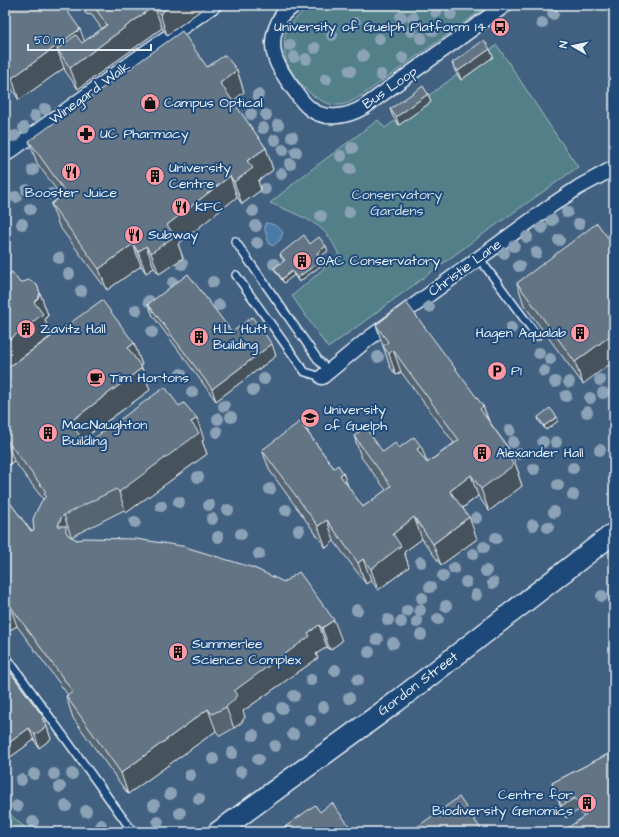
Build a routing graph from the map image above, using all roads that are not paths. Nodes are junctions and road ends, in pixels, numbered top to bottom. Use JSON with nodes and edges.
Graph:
{"nodes":[{"id":1,"x":214,"y":5,"type":"edge"},
{"id":2,"x":295,"y":5,"type":"edge"},
{"id":3,"x":505,"y":5,"type":"edge"},
{"id":4,"x":5,"y":155,"type":"edge"},
{"id":5,"x":614,"y":168,"type":"edge"},
{"id":6,"x":235,"y":241,"type":"dead end"},
{"id":7,"x":479,"y":258,"type":"junction"},
{"id":8,"x":236,"y":275,"type":"dead end"},
{"id":9,"x":537,"y":336,"type":"dead end"},
{"id":10,"x":325,"y":374,"type":"junction"},
{"id":11,"x":614,"y":533,"type":"edge"},
{"id":12,"x":5,"y":655,"type":"edge"},
{"id":13,"x":134,"y":832,"type":"edge"},
{"id":14,"x":218,"y":832,"type":"edge"}],
"edges":[{"from":1,"to":4,"type":"street","name":"Winegard Walk"},
{"from":2,"to":3,"type":"street","name":"Bus Loop"},
{"from":5,"to":7,"type":"street","name":"Christie Lane"},
{"from":6,"to":10,"type":"lane"},
{"from":7,"to":9,"type":"lane"},
{"from":7,"to":10,"type":"street","name":"Christie Lane"},
{"from":8,"to":10,"type":"lane"},
{"from":11,"to":14,"type":"main road","name":"Gordon Street"},
{"from":12,"to":13,"type":"lane"}]}
